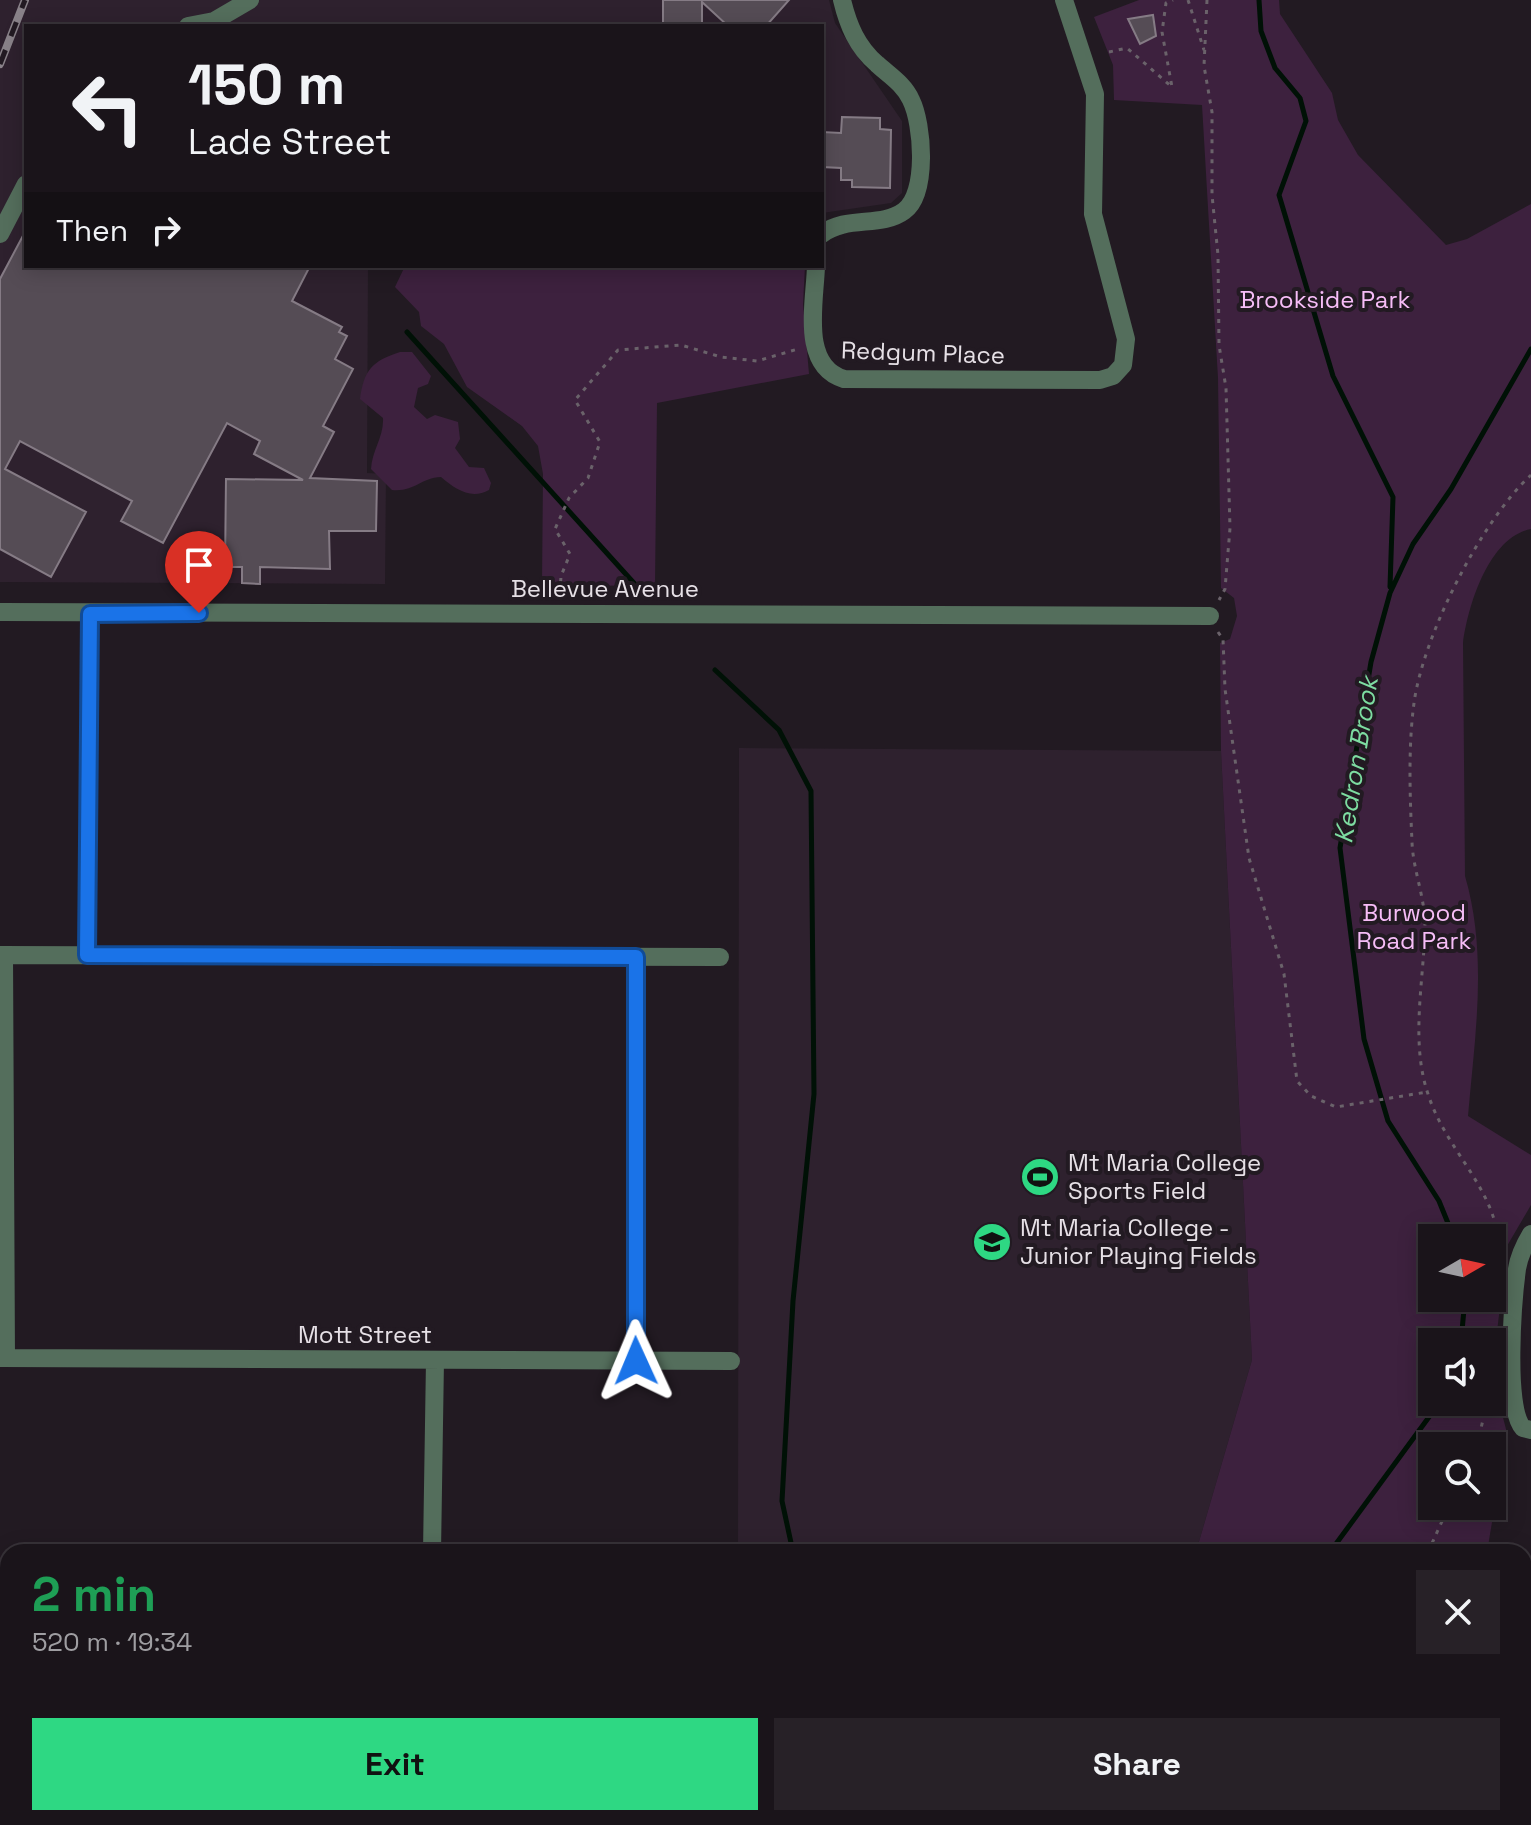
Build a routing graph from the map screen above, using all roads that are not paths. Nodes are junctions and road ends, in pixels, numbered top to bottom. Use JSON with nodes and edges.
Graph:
{"nodes":[{"id":1,"x":250,"y":0,"type":"edge"},
{"id":2,"x":842,"y":0,"type":"edge"},
{"id":3,"x":1064,"y":0,"type":"edge"},
{"id":4,"x":198,"y":24,"type":"edge"},
{"id":5,"x":24,"y":188,"type":"edge"},
{"id":6,"x":824,"y":233,"type":"edge"},
{"id":7,"x":0,"y":234,"type":"edge"},
{"id":8,"x":816,"y":268,"type":"edge"},
{"id":9,"x":0,"y":612,"type":"edge"},
{"id":10,"x":90,"y":614,"type":"junction"},
{"id":11,"x":1210,"y":616,"type":"road end"},
{"id":12,"x":2,"y":955,"type":"edge"},
{"id":13,"x":87,"y":955,"type":"junction"},
{"id":14,"x":636,"y":957,"type":"junction"},
{"id":15,"x":720,"y":957,"type":"dead end"},
{"id":16,"x":1531,"y":1234,"type":"edge"},
{"id":17,"x":3,"y":1358,"type":"edge"},
{"id":18,"x":435,"y":1360,"type":"junction"},
{"id":19,"x":636,"y":1361,"type":"junction"},
{"id":20,"x":731,"y":1361,"type":"dead end"},
{"id":21,"x":1524,"y":1426,"type":"edge"},
{"id":22,"x":432,"y":1544,"type":"edge"}],
"edges":[{"from":1,"to":4,"type":"street"},
{"from":2,"to":6,"type":"street"},
{"from":3,"to":8,"type":"street","name":"Redgum Place"},
{"from":5,"to":7,"type":"street"},
{"from":9,"to":10,"type":"street","name":"Bellevue Avenue"},
{"from":10,"to":11,"type":"street","name":"Bellevue Avenue"},
{"from":10,"to":13,"type":"street"},
{"from":12,"to":13,"type":"street"},
{"from":12,"to":17,"type":"street"},
{"from":13,"to":14,"type":"street"},
{"from":14,"to":15,"type":"street"},
{"from":14,"to":19,"type":"street"},
{"from":16,"to":21,"type":"street"},
{"from":17,"to":18,"type":"street","name":"Mott Street"},
{"from":18,"to":19,"type":"street","name":"Mott Street"},
{"from":18,"to":22,"type":"street"},
{"from":19,"to":20,"type":"street","name":"Mott Street"}]}
